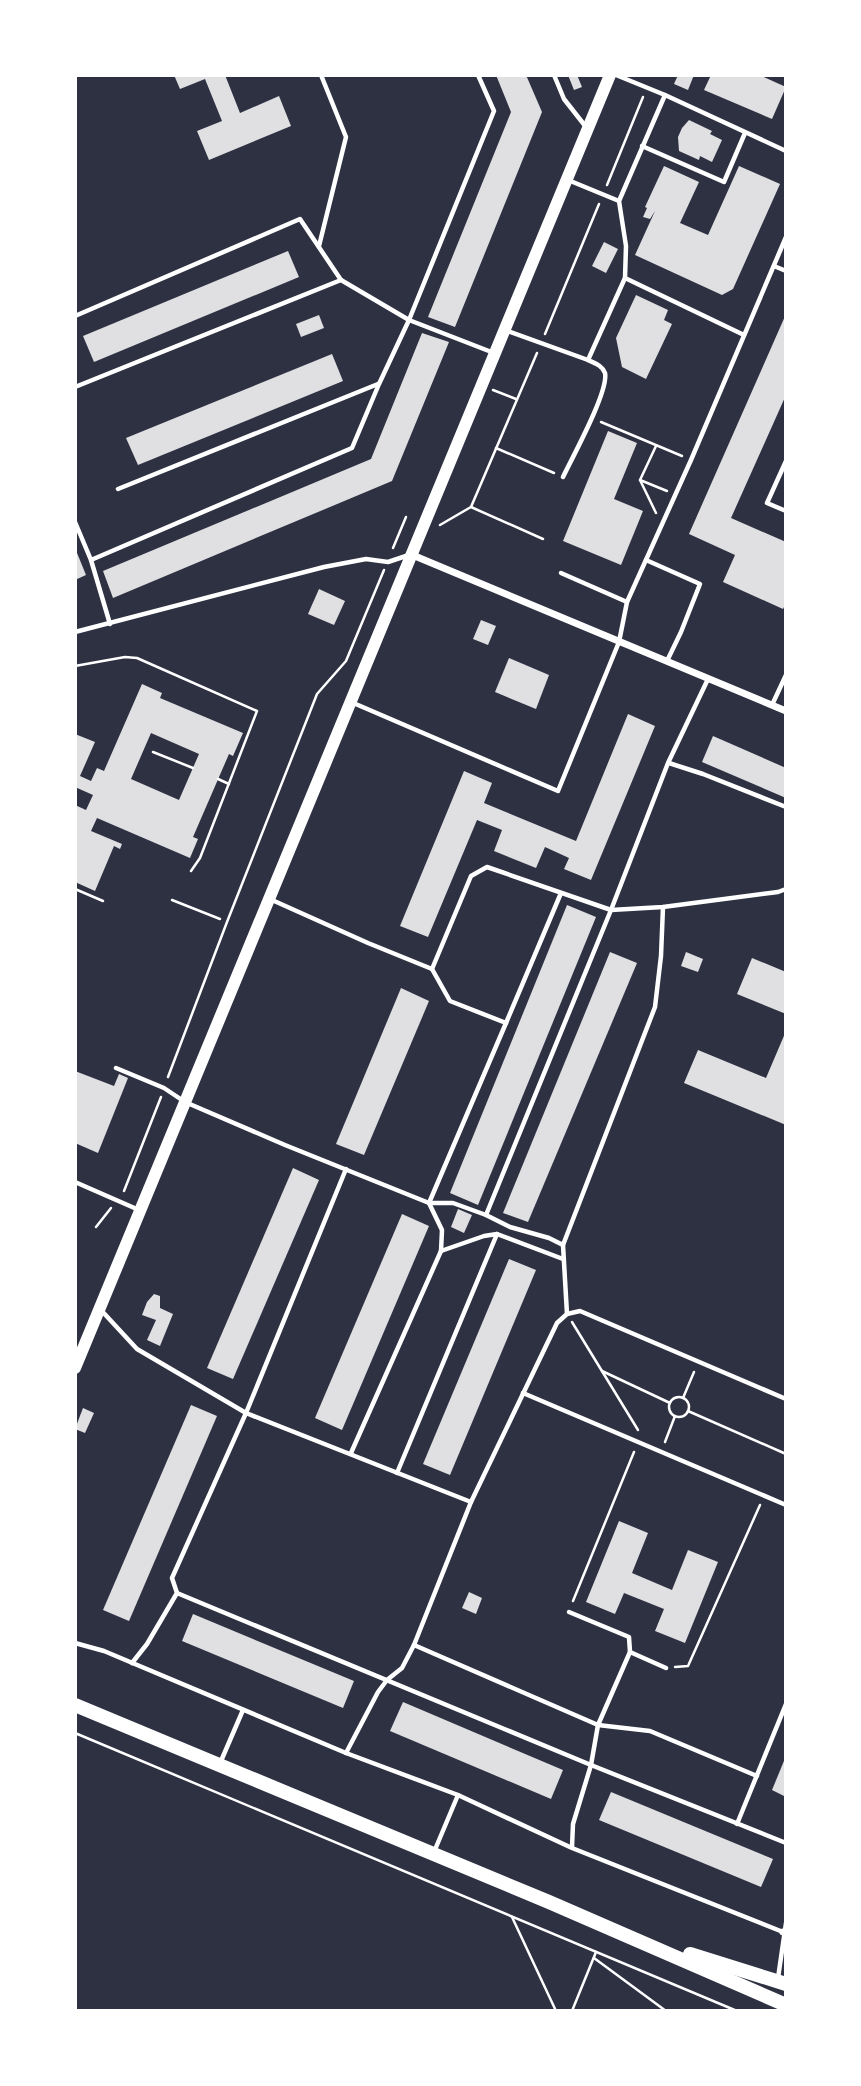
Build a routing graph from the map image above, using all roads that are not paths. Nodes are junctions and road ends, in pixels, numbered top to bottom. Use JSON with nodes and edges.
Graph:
{"nodes":[{"id":1,"x":321,"y":75,"type":"edge"},
{"id":2,"x":478,"y":75,"type":"edge"},
{"id":3,"x":554,"y":75,"type":"edge"},
{"id":4,"x":610,"y":75,"type":"edge"},
{"id":5,"x":616,"y":75,"type":"edge"},
{"id":6,"x":664,"y":95,"type":"junction"},
{"id":7,"x":588,"y":129,"type":"junction"},
{"id":8,"x":745,"y":133,"type":"junction"},
{"id":9,"x":642,"y":146,"type":"junction"},
{"id":10,"x":786,"y":151,"type":"edge"},
{"id":11,"x":568,"y":180,"type":"junction"},
{"id":12,"x":619,"y":201,"type":"junction"},
{"id":13,"x":786,"y":237,"type":"edge"},
{"id":14,"x":319,"y":247,"type":"junction"},
{"id":15,"x":774,"y":266,"type":"junction"},
{"id":16,"x":786,"y":271,"type":"edge"},
{"id":17,"x":625,"y":278,"type":"junction"},
{"id":18,"x":341,"y":280,"type":"junction"},
{"id":19,"x":75,"y":316,"type":"edge"},
{"id":20,"x":409,"y":320,"type":"junction"},
{"id":21,"x":504,"y":330,"type":"junction"},
{"id":22,"x":744,"y":335,"type":"junction"},
{"id":23,"x":495,"y":353,"type":"junction"},
{"id":24,"x":588,"y":360,"type":"junction"},
{"id":25,"x":379,"y":384,"type":"junction"},
{"id":26,"x":75,"y":387,"type":"edge"},
{"id":27,"x":786,"y":461,"type":"edge"},
{"id":28,"x":563,"y":477,"type":"dead end"},
{"id":29,"x":118,"y":488,"type":"dead end"},
{"id":30,"x":786,"y":511,"type":"edge"},
{"id":31,"x":75,"y":522,"type":"edge"},
{"id":32,"x":410,"y":554,"type":"junction"},
{"id":33,"x":91,"y":560,"type":"junction"},
{"id":34,"x":646,"y":560,"type":"junction"},
{"id":35,"x":561,"y":573,"type":"dead end"},
{"id":36,"x":627,"y":602,"type":"junction"},
{"id":37,"x":110,"y":624,"type":"junction"},
{"id":38,"x":75,"y":632,"type":"edge"},
{"id":39,"x":619,"y":642,"type":"junction"},
{"id":40,"x":666,"y":662,"type":"junction"},
{"id":41,"x":786,"y":676,"type":"edge"},
{"id":42,"x":708,"y":679,"type":"junction"},
{"id":43,"x":350,"y":702,"type":"junction"},
{"id":44,"x":772,"y":705,"type":"junction"},
{"id":45,"x":786,"y":711,"type":"edge"},
{"id":46,"x":668,"y":763,"type":"junction"},
{"id":47,"x":786,"y":807,"type":"edge"},
{"id":48,"x":786,"y":889,"type":"edge"},
{"id":49,"x":561,"y":893,"type":"junction"},
{"id":50,"x":270,"y":899,"type":"junction"},
{"id":51,"x":663,"y":907,"type":"junction"},
{"id":52,"x":611,"y":909,"type":"junction"},
{"id":53,"x":432,"y":969,"type":"junction"},
{"id":54,"x":506,"y":1023,"type":"junction"},
{"id":55,"x":116,"y":1068,"type":"dead end"},
{"id":56,"x":185,"y":1102,"type":"junction"},
{"id":57,"x":346,"y":1170,"type":"junction"},
{"id":58,"x":75,"y":1182,"type":"edge"},
{"id":59,"x":429,"y":1203,"type":"junction"},
{"id":60,"x":140,"y":1210,"type":"junction"},
{"id":61,"x":486,"y":1215,"type":"junction"},
{"id":62,"x":497,"y":1234,"type":"junction"},
{"id":63,"x":563,"y":1245,"type":"junction"},
{"id":64,"x":441,"y":1251,"type":"junction"},
{"id":65,"x":563,"y":1259,"type":"junction"},
{"id":66,"x":99,"y":1309,"type":"junction"},
{"id":67,"x":567,"y":1314,"type":"junction"},
{"id":68,"x":75,"y":1368,"type":"edge"},
{"id":69,"x":523,"y":1393,"type":"junction"},
{"id":70,"x":786,"y":1399,"type":"edge"},
{"id":71,"x":246,"y":1413,"type":"junction"},
{"id":72,"x":351,"y":1453,"type":"junction"},
{"id":73,"x":397,"y":1473,"type":"junction"},
{"id":74,"x":471,"y":1502,"type":"junction"},
{"id":75,"x":786,"y":1506,"type":"edge"},
{"id":76,"x":177,"y":1592,"type":"junction"},
{"id":77,"x":569,"y":1612,"type":"road end"},
{"id":78,"x":75,"y":1643,"type":"edge"},
{"id":79,"x":414,"y":1646,"type":"junction"},
{"id":80,"x":630,"y":1652,"type":"junction"},
{"id":81,"x":132,"y":1663,"type":"junction"},
{"id":82,"x":666,"y":1668,"type":"road end"},
{"id":83,"x":387,"y":1680,"type":"junction"},
{"id":84,"x":786,"y":1704,"type":"edge"},
{"id":85,"x":75,"y":1705,"type":"edge"},
{"id":86,"x":243,"y":1710,"type":"junction"},
{"id":87,"x":598,"y":1725,"type":"junction"},
{"id":88,"x":346,"y":1753,"type":"junction"},
{"id":89,"x":219,"y":1765,"type":"junction"},
{"id":90,"x":591,"y":1765,"type":"junction"},
{"id":91,"x":757,"y":1776,"type":"junction"},
{"id":92,"x":458,"y":1795,"type":"junction"},
{"id":93,"x":737,"y":1824,"type":"junction"},
{"id":94,"x":786,"y":1843,"type":"edge"},
{"id":95,"x":572,"y":1848,"type":"junction"},
{"id":96,"x":433,"y":1854,"type":"junction"},
{"id":97,"x":785,"y":1929,"type":"edge"},
{"id":98,"x":625,"y":1934,"type":"junction"},
{"id":99,"x":782,"y":1983,"type":"edge"},
{"id":100,"x":783,"y":2004,"type":"edge"}],
"edges":[{"from":1,"to":14,"type":"lane"},
{"from":2,"to":20,"type":"lane"},
{"from":3,"to":7,"type":"lane"},
{"from":4,"to":7,"type":"main road"},
{"from":5,"to":6,"type":"lane"},
{"from":6,"to":8,"type":"lane"},
{"from":6,"to":9,"type":"lane"},
{"from":7,"to":11,"type":"main road"},
{"from":8,"to":9,"type":"lane"},
{"from":8,"to":10,"type":"lane"},
{"from":9,"to":12,"type":"lane"},
{"from":11,"to":12,"type":"lane"},
{"from":11,"to":21,"type":"main road"},
{"from":12,"to":17,"type":"lane"},
{"from":13,"to":15,"type":"lane"},
{"from":14,"to":18,"type":"lane"},
{"from":14,"to":19,"type":"lane"},
{"from":15,"to":16,"type":"lane"},
{"from":15,"to":22,"type":"lane"},
{"from":17,"to":22,"type":"lane"},
{"from":17,"to":24,"type":"lane"},
{"from":18,"to":20,"type":"lane"},
{"from":18,"to":26,"type":"lane"},
{"from":20,"to":23,"type":"lane"},
{"from":20,"to":25,"type":"lane"},
{"from":21,"to":23,"type":"main road"},
{"from":21,"to":24,"type":"lane"},
{"from":22,"to":34,"type":"lane"},
{"from":23,"to":32,"type":"main road"},
{"from":24,"to":28,"type":"lane"},
{"from":25,"to":29,"type":"lane"},
{"from":25,"to":33,"type":"lane"},
{"from":27,"to":30,"type":"lane"},
{"from":31,"to":33,"type":"lane"},
{"from":32,"to":37,"type":"lane"},
{"from":32,"to":39,"type":"street"},
{"from":32,"to":43,"type":"main road"},
{"from":33,"to":37,"type":"lane"},
{"from":34,"to":36,"type":"lane"},
{"from":34,"to":40,"type":"lane"},
{"from":35,"to":36,"type":"lane"},
{"from":36,"to":39,"type":"lane"},
{"from":37,"to":38,"type":"lane"},
{"from":39,"to":40,"type":"street"},
{"from":39,"to":43,"type":"lane"},
{"from":40,"to":42,"type":"street"},
{"from":41,"to":44,"type":"lane"},
{"from":42,"to":44,"type":"street"},
{"from":42,"to":46,"type":"lane"},
{"from":43,"to":50,"type":"main road"},
{"from":44,"to":45,"type":"street"},
{"from":46,"to":47,"type":"lane"},
{"from":46,"to":52,"type":"lane"},
{"from":48,"to":51,"type":"lane"},
{"from":49,"to":52,"type":"lane"},
{"from":49,"to":53,"type":"lane"},
{"from":49,"to":54,"type":"lane"},
{"from":50,"to":53,"type":"lane"},
{"from":50,"to":56,"type":"main road"},
{"from":51,"to":52,"type":"lane"},
{"from":51,"to":63,"type":"lane"},
{"from":52,"to":61,"type":"lane"},
{"from":53,"to":54,"type":"lane"},
{"from":54,"to":59,"type":"lane"},
{"from":55,"to":56,"type":"lane"},
{"from":56,"to":57,"type":"lane"},
{"from":56,"to":60,"type":"main road"},
{"from":57,"to":59,"type":"lane"},
{"from":57,"to":71,"type":"lane"},
{"from":58,"to":60,"type":"lane"},
{"from":59,"to":61,"type":"lane"},
{"from":59,"to":64,"type":"lane"},
{"from":60,"to":66,"type":"main road"},
{"from":61,"to":63,"type":"lane"},
{"from":62,"to":64,"type":"lane"},
{"from":62,"to":65,"type":"lane"},
{"from":62,"to":73,"type":"lane"},
{"from":63,"to":65,"type":"lane"},
{"from":64,"to":72,"type":"lane"},
{"from":65,"to":67,"type":"lane"},
{"from":66,"to":68,"type":"main road"},
{"from":66,"to":71,"type":"lane"},
{"from":67,"to":69,"type":"lane"},
{"from":67,"to":70,"type":"lane"},
{"from":69,"to":74,"type":"lane"},
{"from":69,"to":75,"type":"lane"},
{"from":71,"to":72,"type":"lane"},
{"from":71,"to":76,"type":"lane"},
{"from":72,"to":73,"type":"lane"},
{"from":73,"to":74,"type":"lane"},
{"from":74,"to":79,"type":"lane"},
{"from":76,"to":81,"type":"lane"},
{"from":76,"to":83,"type":"lane"},
{"from":77,"to":80,"type":"lane"},
{"from":78,"to":81,"type":"lane"},
{"from":79,"to":83,"type":"lane"},
{"from":79,"to":87,"type":"lane"},
{"from":80,"to":82,"type":"lane"},
{"from":80,"to":87,"type":"lane"},
{"from":81,"to":86,"type":"lane"},
{"from":83,"to":88,"type":"lane"},
{"from":83,"to":90,"type":"lane"},
{"from":84,"to":91,"type":"lane"},
{"from":85,"to":89,"type":"main road"},
{"from":86,"to":88,"type":"lane"},
{"from":86,"to":89,"type":"lane"},
{"from":87,"to":90,"type":"lane"},
{"from":87,"to":91,"type":"lane"},
{"from":88,"to":92,"type":"lane"},
{"from":89,"to":96,"type":"main road"},
{"from":90,"to":93,"type":"lane"},
{"from":90,"to":95,"type":"lane"},
{"from":91,"to":93,"type":"lane"},
{"from":92,"to":95,"type":"lane"},
{"from":92,"to":96,"type":"lane"},
{"from":93,"to":94,"type":"lane"},
{"from":95,"to":97,"type":"lane"},
{"from":96,"to":98,"type":"main road"},
{"from":97,"to":99,"type":"lane"},
{"from":98,"to":99,"type":"main road"},
{"from":98,"to":100,"type":"main road"},
{"from":99,"to":100,"type":"lane"}]}
